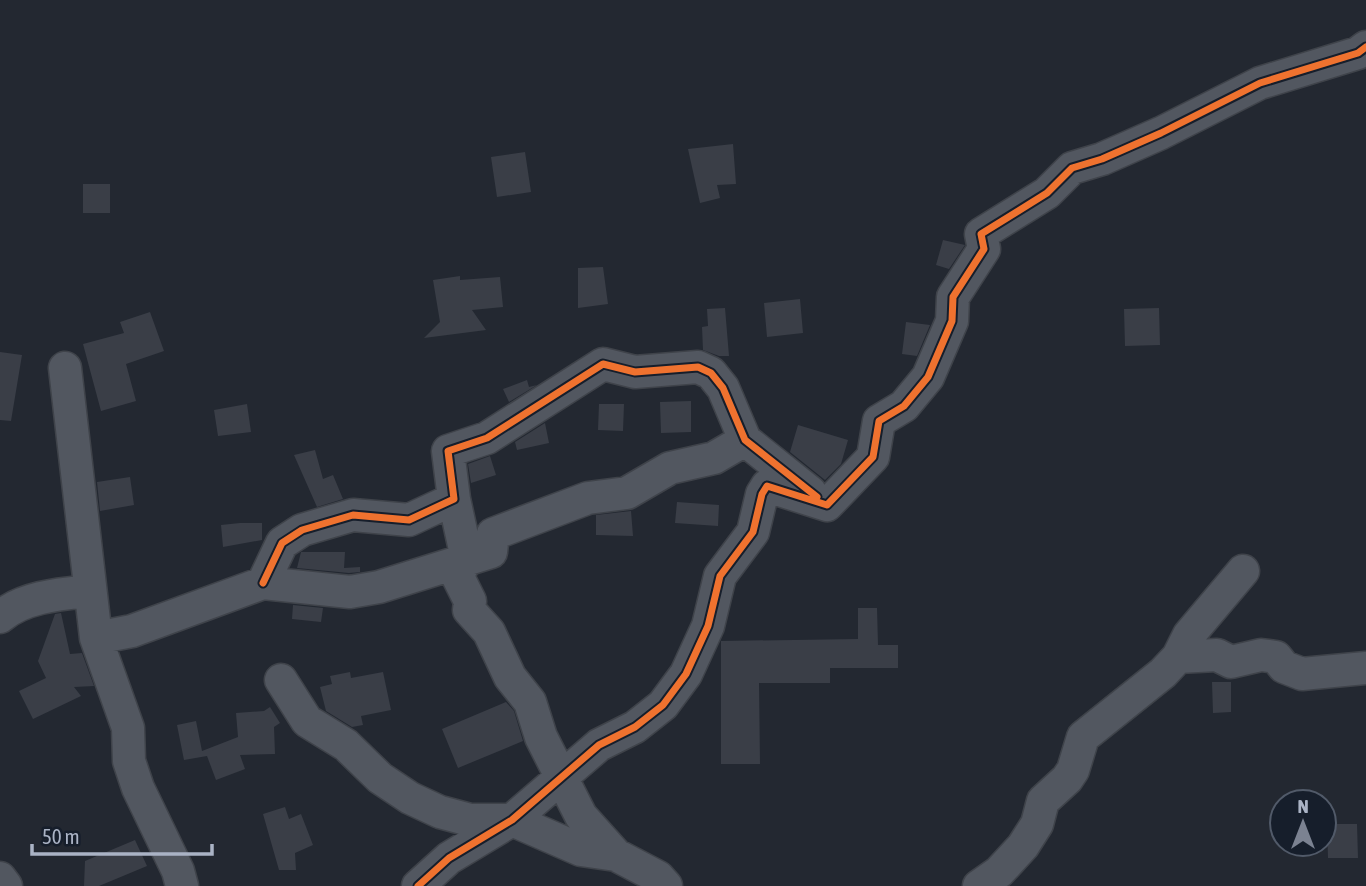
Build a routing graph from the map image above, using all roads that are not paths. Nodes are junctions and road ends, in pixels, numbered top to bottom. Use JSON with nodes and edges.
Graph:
{"nodes":[{"id":1,"x":1366,"y":47,"type":"edge"},
{"id":2,"x":65,"y":369,"type":"dead end"},
{"id":3,"x":745,"y":440,"type":"junction"},
{"id":4,"x":454,"y":499,"type":"junction"},
{"id":5,"x":827,"y":505,"type":"junction"},
{"id":6,"x":467,"y":559,"type":"junction"},
{"id":7,"x":1243,"y":572,"type":"dead end"},
{"id":8,"x":263,"y":583,"type":"junction"},
{"id":9,"x":89,"y":591,"type":"junction"},
{"id":10,"x":0,"y":617,"type":"edge"},
{"id":11,"x":96,"y":638,"type":"junction"},
{"id":12,"x":1178,"y":657,"type":"junction"},
{"id":13,"x":1366,"y":668,"type":"edge"},
{"id":14,"x":281,"y":680,"type":"dead end"},
{"id":15,"x":562,"y":779,"type":"junction"},
{"id":16,"x":512,"y":820,"type":"junction"},
{"id":17,"x":629,"y":869,"type":"edge"},
{"id":18,"x":0,"y":878,"type":"edge"},
{"id":19,"x":6,"y":886,"type":"edge"},
{"id":20,"x":182,"y":886,"type":"edge"},
{"id":21,"x":418,"y":886,"type":"edge"},
{"id":22,"x":666,"y":886,"type":"edge"},
{"id":23,"x":979,"y":886,"type":"edge"}],
"edges":[{"from":1,"to":5,"type":"street"},
{"from":2,"to":9,"type":"street"},
{"from":3,"to":4,"type":"street"},
{"from":3,"to":5,"type":"street"},
{"from":3,"to":6,"type":"street"},
{"from":4,"to":6,"type":"street"},
{"from":4,"to":8,"type":"street"},
{"from":5,"to":15,"type":"street"},
{"from":6,"to":8,"type":"street"},
{"from":6,"to":15,"type":"street"},
{"from":7,"to":12,"type":"street"},
{"from":8,"to":11,"type":"street"},
{"from":9,"to":10,"type":"street"},
{"from":9,"to":11,"type":"street"},
{"from":11,"to":20,"type":"street"},
{"from":12,"to":13,"type":"street"},
{"from":12,"to":23,"type":"street"},
{"from":14,"to":16,"type":"street"},
{"from":15,"to":16,"type":"street"},
{"from":15,"to":17,"type":"street"},
{"from":16,"to":17,"type":"street"},
{"from":16,"to":21,"type":"street"},
{"from":17,"to":22,"type":"street"},
{"from":18,"to":19,"type":"street"}]}
